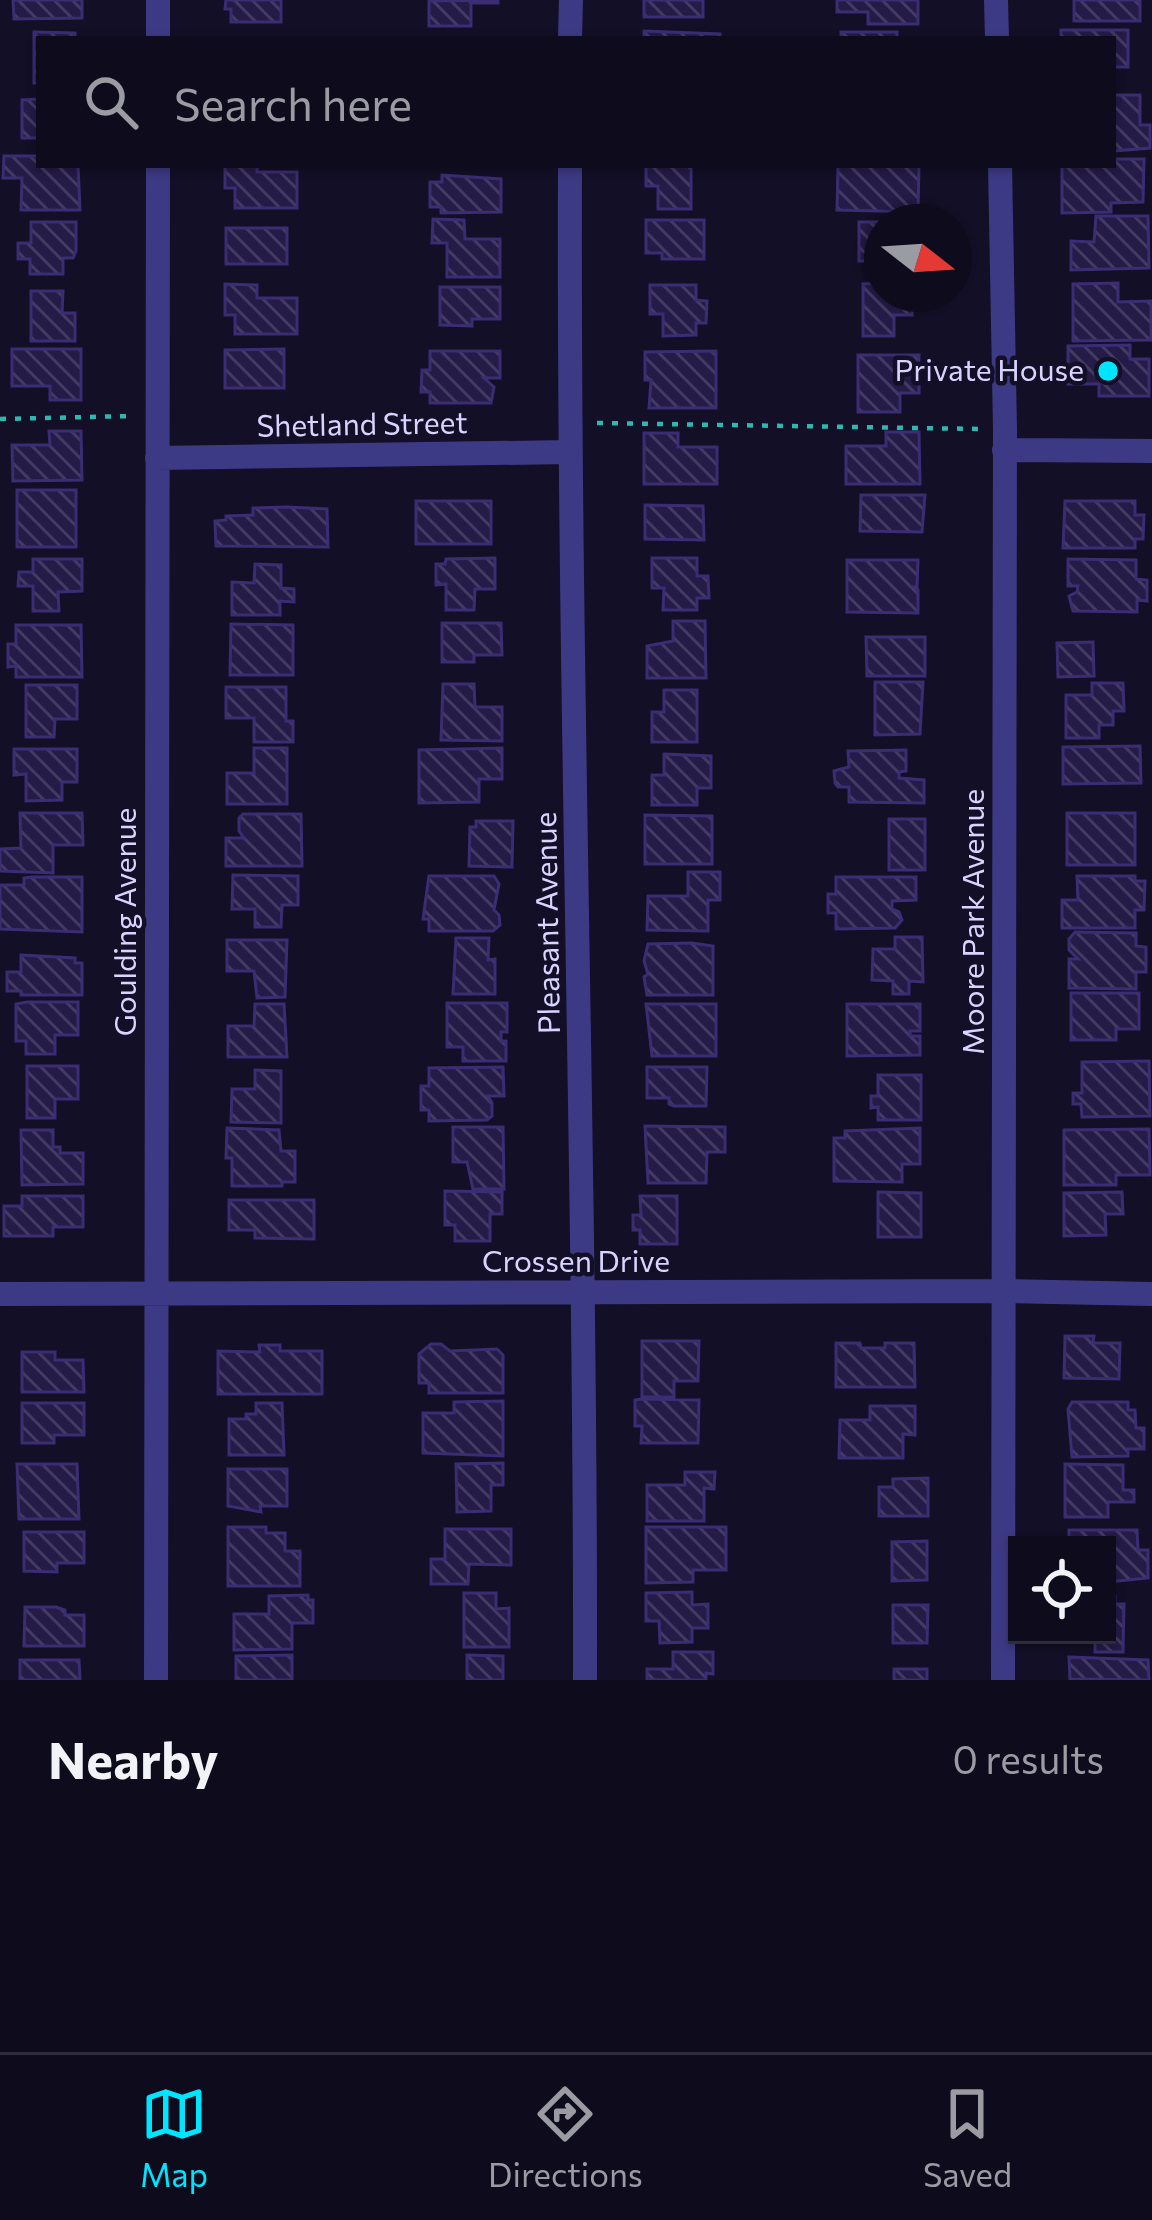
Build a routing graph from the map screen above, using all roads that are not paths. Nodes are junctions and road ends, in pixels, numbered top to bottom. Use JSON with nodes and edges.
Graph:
{"nodes":[{"id":1,"x":158,"y":0,"type":"edge"},
{"id":2,"x":571,"y":0,"type":"edge"},
{"id":3,"x":996,"y":0,"type":"edge"},
{"id":4,"x":158,"y":36,"type":"edge"},
{"id":5,"x":570,"y":36,"type":"edge"},
{"id":6,"x":997,"y":36,"type":"edge"},
{"id":7,"x":158,"y":168,"type":"edge"},
{"id":8,"x":570,"y":168,"type":"edge"},
{"id":9,"x":1000,"y":168,"type":"edge"},
{"id":10,"x":1005,"y":439,"type":"junction"},
{"id":11,"x":1152,"y":451,"type":"edge"},
{"id":12,"x":569,"y":452,"type":"junction"},
{"id":13,"x":157,"y":458,"type":"junction"},
{"id":14,"x":1004,"y":1291,"type":"junction"},
{"id":15,"x":156,"y":1292,"type":"junction"},
{"id":16,"x":586,"y":1292,"type":"junction"},
{"id":17,"x":0,"y":1294,"type":"edge"},
{"id":18,"x":1152,"y":1294,"type":"edge"},
{"id":19,"x":156,"y":1680,"type":"edge"},
{"id":20,"x":585,"y":1680,"type":"edge"},
{"id":21,"x":1003,"y":1680,"type":"edge"}],
"edges":[{"from":1,"to":4,"type":"street"},
{"from":2,"to":5,"type":"street"},
{"from":3,"to":6,"type":"street"},
{"from":7,"to":13,"type":"street","name":"Goulding Avenue"},
{"from":8,"to":12,"type":"street","name":"Pleasant Avenue"},
{"from":9,"to":10,"type":"street","name":"Moore Park Avenue"},
{"from":10,"to":11,"type":"street"},
{"from":10,"to":14,"type":"street","name":"Moore Park Avenue"},
{"from":12,"to":13,"type":"street","name":"Shetland Street"},
{"from":12,"to":16,"type":"street","name":"Pleasant Avenue"},
{"from":13,"to":15,"type":"street","name":"Goulding Avenue"},
{"from":14,"to":16,"type":"street","name":"Crossen Drive"},
{"from":14,"to":18,"type":"street","name":"Crossen Drive"},
{"from":14,"to":21,"type":"street","name":"Moore Park Avenue"},
{"from":15,"to":16,"type":"street","name":"Crossen Drive"},
{"from":15,"to":17,"type":"street","name":"Crossen Drive"},
{"from":15,"to":19,"type":"street","name":"Goulding Avenue"},
{"from":16,"to":20,"type":"street","name":"Pleasant Avenue"}]}
